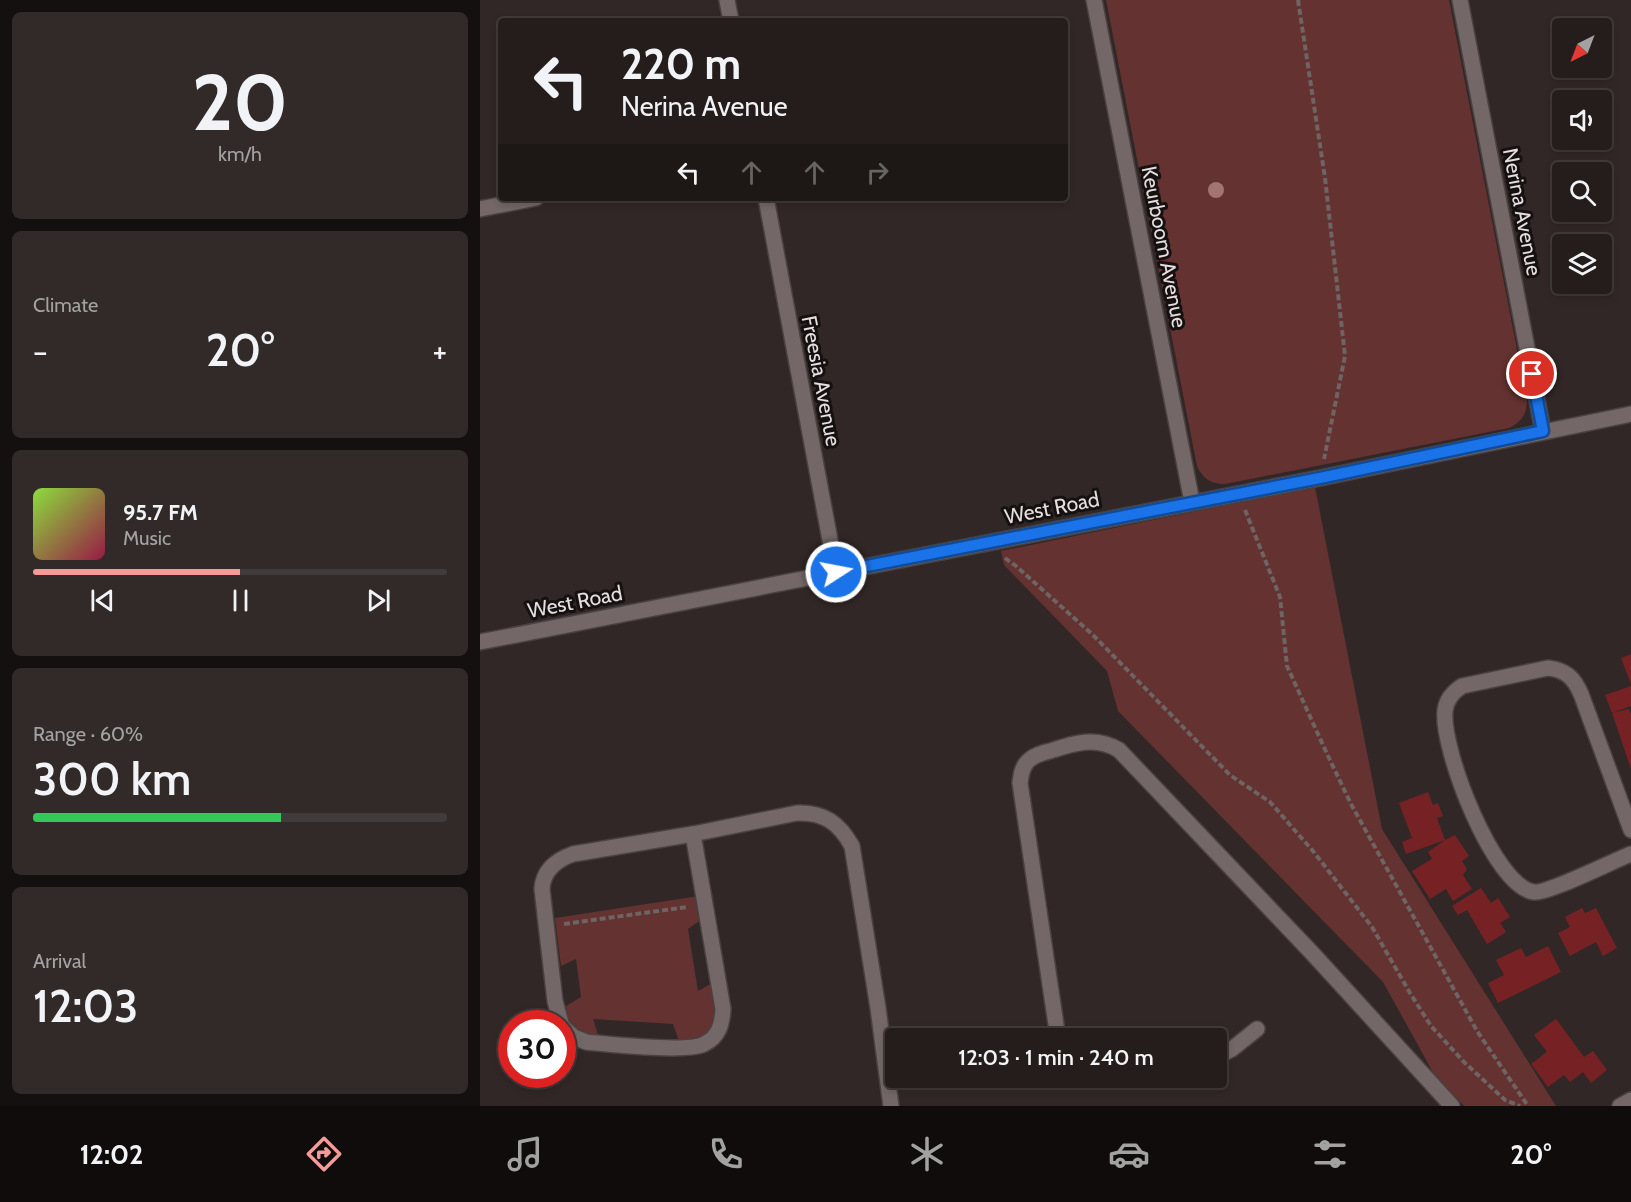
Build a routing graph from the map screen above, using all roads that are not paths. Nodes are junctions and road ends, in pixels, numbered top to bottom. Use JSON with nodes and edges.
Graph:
{"nodes":[{"id":1,"x":727,"y":0,"type":"edge"},
{"id":2,"x":1094,"y":0,"type":"edge"},
{"id":3,"x":1460,"y":0,"type":"edge"},
{"id":4,"x":730,"y":18,"type":"edge"},
{"id":5,"x":521,"y":201,"type":"edge"},
{"id":6,"x":767,"y":201,"type":"edge"},
{"id":7,"x":480,"y":209,"type":"edge"},
{"id":8,"x":1631,"y":414,"type":"edge"},
{"id":9,"x":1543,"y":431,"type":"junction"},
{"id":10,"x":1192,"y":502,"type":"junction"},
{"id":11,"x":836,"y":572,"type":"junction"},
{"id":12,"x":480,"y":642,"type":"edge"},
{"id":13,"x":1631,"y":830,"type":"edge"},
{"id":14,"x":693,"y":834,"type":"junction"},
{"id":15,"x":1631,"y":855,"type":"edge"},
{"id":16,"x":558,"y":1010,"type":"edge"},
{"id":17,"x":1057,"y":1028,"type":"edge"},
{"id":18,"x":1257,"y":1029,"type":"dead end"},
{"id":19,"x":576,"y":1039,"type":"edge"},
{"id":20,"x":1227,"y":1052,"type":"edge"},
{"id":21,"x":1631,"y":1100,"type":"edge"},
{"id":22,"x":891,"y":1106,"type":"edge"},
{"id":23,"x":1452,"y":1106,"type":"edge"},
{"id":24,"x":1620,"y":1106,"type":"edge"}],
"edges":[{"from":1,"to":4,"type":"street"},
{"from":2,"to":10,"type":"street","name":"Keurboom Avenue"},
{"from":3,"to":9,"type":"street","name":"Nerina Avenue"},
{"from":5,"to":7,"type":"street"},
{"from":6,"to":11,"type":"street","name":"Freesia Avenue"},
{"from":8,"to":9,"type":"street","name":"West Road"},
{"from":9,"to":10,"type":"street","name":"West Road"},
{"from":10,"to":11,"type":"street","name":"West Road"},
{"from":11,"to":12,"type":"street","name":"West Road"},
{"from":13,"to":15,"type":"street"},
{"from":14,"to":16,"type":"street"},
{"from":14,"to":19,"type":"street"},
{"from":14,"to":22,"type":"street"},
{"from":17,"to":23,"type":"street"},
{"from":18,"to":20,"type":"street"},
{"from":21,"to":24,"type":"street"}]}
